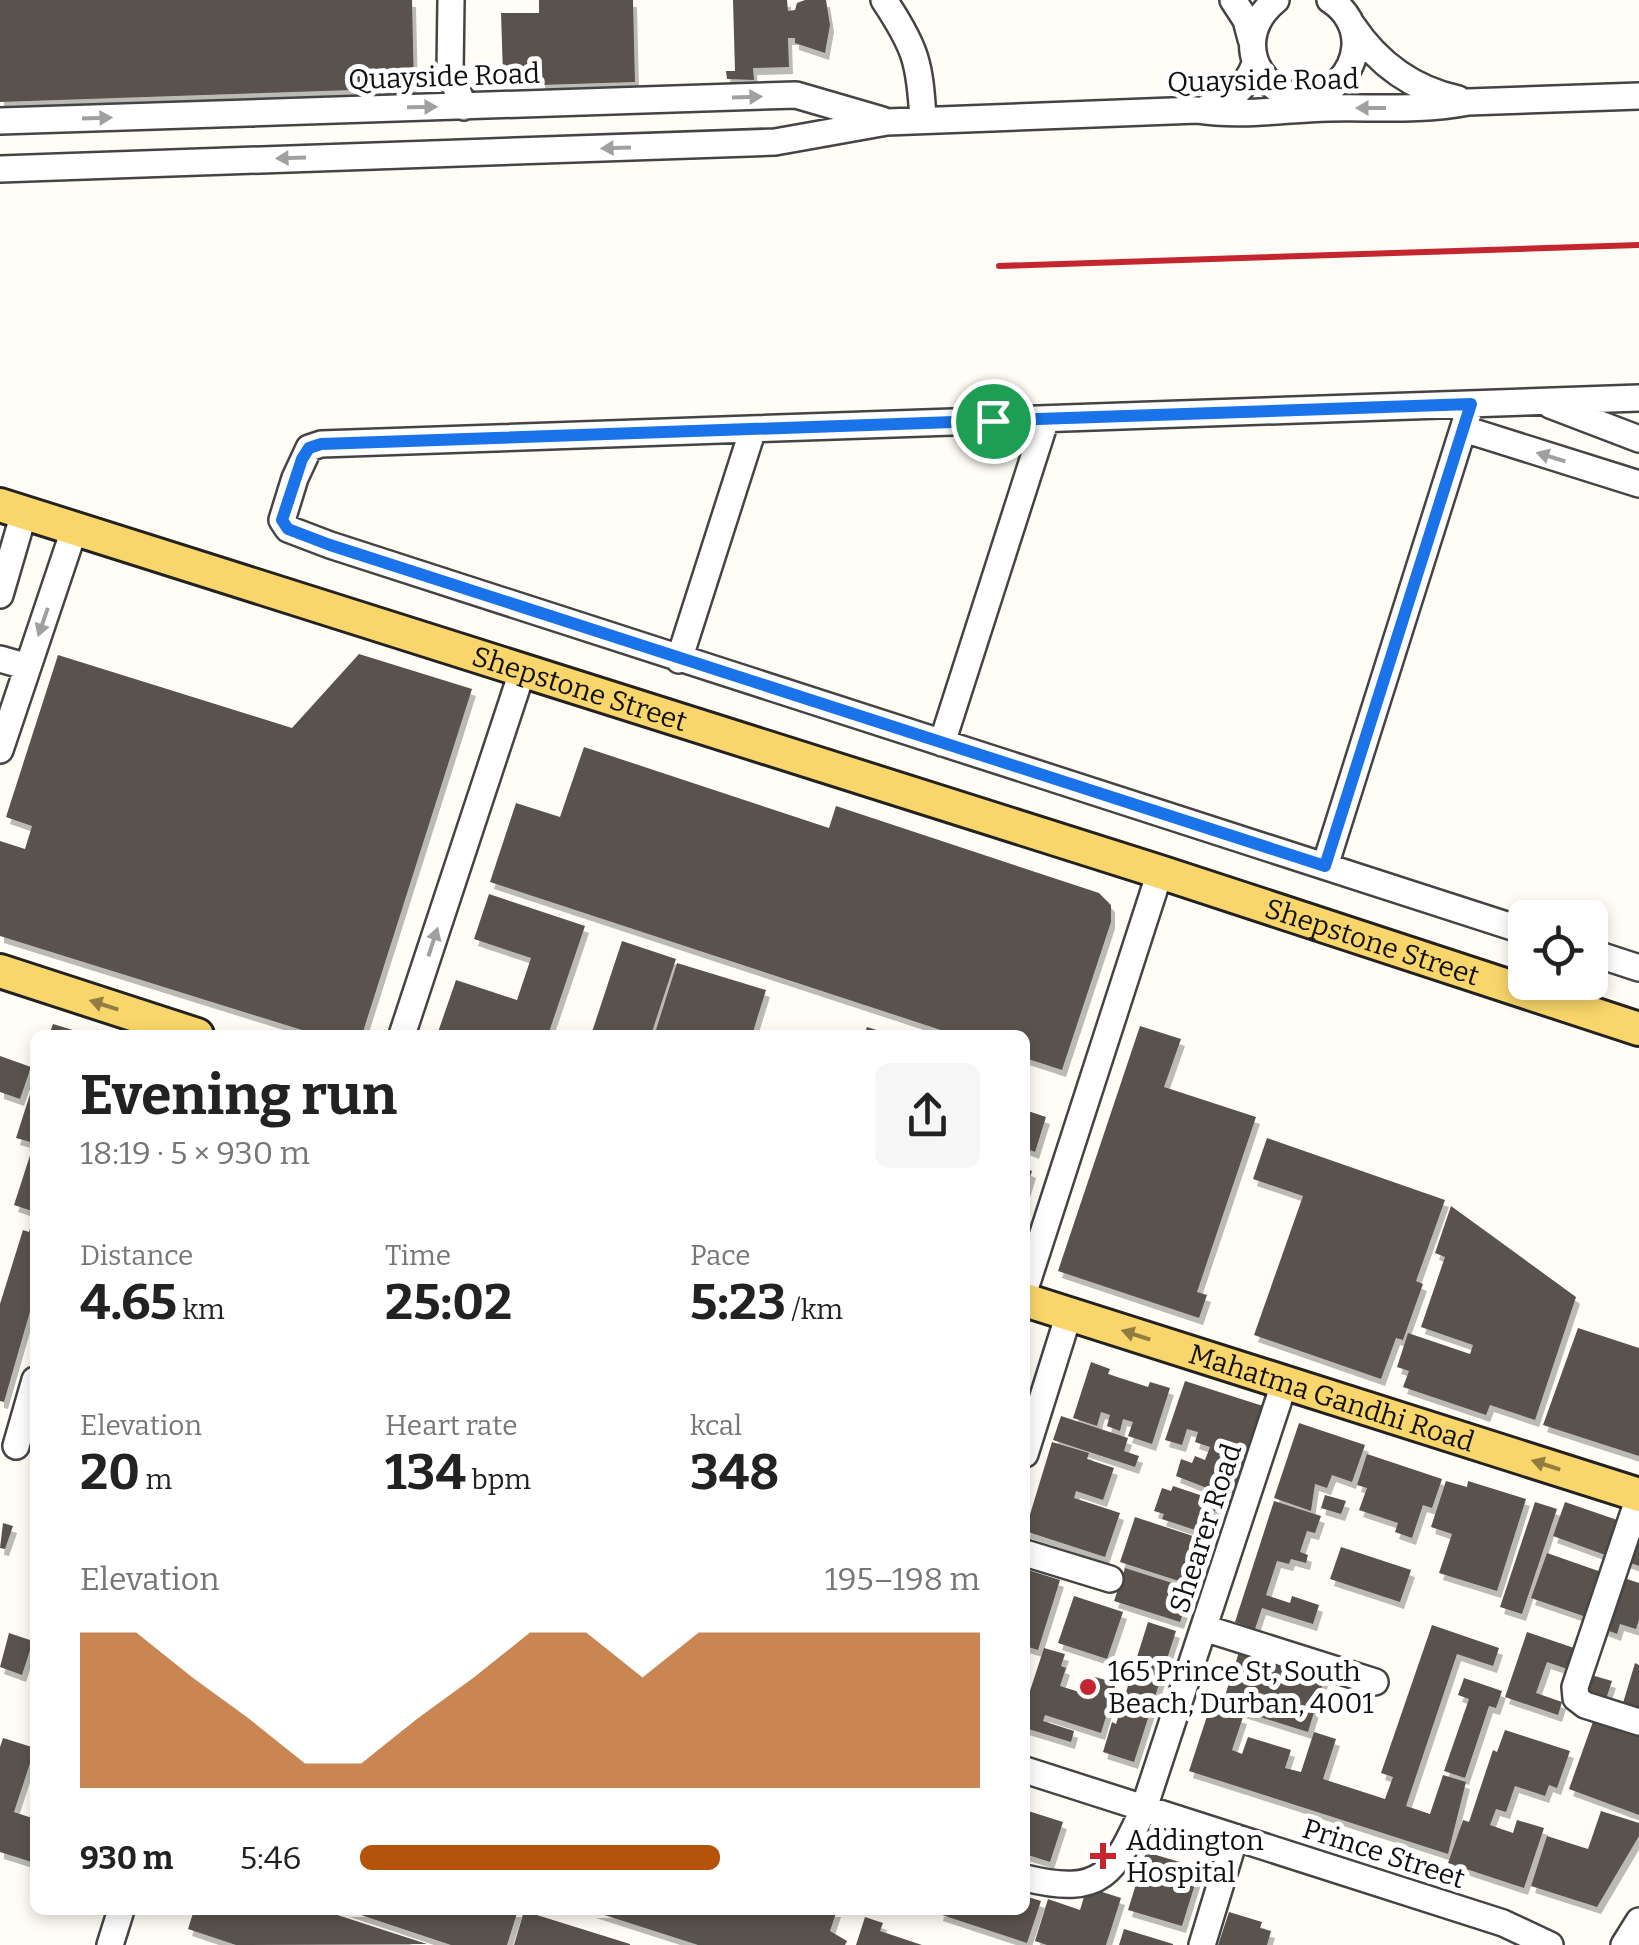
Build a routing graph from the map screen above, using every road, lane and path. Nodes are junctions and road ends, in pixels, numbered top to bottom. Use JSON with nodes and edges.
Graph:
{"nodes":[{"id":1,"x":450,"y":0,"type":"edge"},
{"id":2,"x":884,"y":0,"type":"edge"},
{"id":3,"x":1234,"y":0,"type":"edge"},
{"id":4,"x":1276,"y":0,"type":"edge"},
{"id":5,"x":1343,"y":10,"type":"edge"},
{"id":6,"x":1253,"y":52,"type":"junction"},
{"id":7,"x":1298,"y":96,"type":"junction"},
{"id":8,"x":1639,"y":96,"type":"edge"},
{"id":9,"x":1468,"y":102,"type":"junction"},
{"id":10,"x":464,"y":107,"type":"junction"},
{"id":11,"x":1330,"y":108,"type":"junction"},
{"id":12,"x":1197,"y":110,"type":"junction"},
{"id":13,"x":1267,"y":111,"type":"junction"},
{"id":14,"x":923,"y":120,"type":"junction"},
{"id":15,"x":0,"y":121,"type":"edge"},
{"id":16,"x":887,"y":122,"type":"junction"},
{"id":17,"x":0,"y":169,"type":"edge"},
{"id":18,"x":1639,"y":398,"type":"edge"},
{"id":19,"x":1540,"y":401,"type":"junction"},
{"id":20,"x":1471,"y":404,"type":"junction"},
{"id":21,"x":1046,"y":419,"type":"junction"},
{"id":22,"x":753,"y":428,"type":"junction"},
{"id":23,"x":1464,"y":430,"type":"junction"},
{"id":24,"x":1639,"y":440,"type":"edge"},
{"id":25,"x":1639,"y":484,"type":"edge"},
{"id":26,"x":12,"y":509,"type":"edge"},
{"id":27,"x":74,"y":530,"type":"junction"},
{"id":28,"x":0,"y":595,"type":"edge"},
{"id":29,"x":0,"y":659,"type":"edge"},
{"id":30,"x":679,"y":660,"type":"junction"},
{"id":31,"x":28,"y":667,"type":"junction"},
{"id":32,"x":522,"y":672,"type":"junction"},
{"id":33,"x":942,"y":742,"type":"junction"},
{"id":34,"x":0,"y":750,"type":"edge"},
{"id":35,"x":1325,"y":866,"type":"junction"},
{"id":36,"x":1160,"y":872,"type":"junction"},
{"id":37,"x":1508,"y":925,"type":"edge"},
{"id":38,"x":1608,"y":958,"type":"edge"},
{"id":39,"x":1639,"y":968,"type":"edge"},
{"id":40,"x":0,"y":970,"type":"edge"},
{"id":41,"x":182,"y":1030,"type":"edge"},
{"id":42,"x":404,"y":1030,"type":"edge"},
{"id":43,"x":1639,"y":1030,"type":"edge"},
{"id":44,"x":1030,"y":1274,"type":"edge"},
{"id":45,"x":1030,"y":1302,"type":"edge"},
{"id":46,"x":1069,"y":1314,"type":"junction"},
{"id":47,"x":1285,"y":1381,"type":"junction"},
{"id":48,"x":30,"y":1398,"type":"edge"},
{"id":49,"x":1030,"y":1438,"type":"edge"},
{"id":50,"x":17,"y":1446,"type":"edge"},
{"id":51,"x":1639,"y":1496,"type":"edge"},
{"id":52,"x":1030,"y":1555,"type":"edge"},
{"id":53,"x":1110,"y":1579,"type":"dead end"},
{"id":54,"x":1204,"y":1628,"type":"junction"},
{"id":55,"x":1376,"y":1682,"type":"dead end"},
{"id":56,"x":1639,"y":1722,"type":"edge"},
{"id":57,"x":1030,"y":1772,"type":"edge"},
{"id":58,"x":1144,"y":1808,"type":"junction"},
{"id":59,"x":1236,"y":1837,"type":"junction"},
{"id":60,"x":1030,"y":1879,"type":"edge"},
{"id":61,"x":119,"y":1915,"type":"edge"},
{"id":62,"x":1639,"y":1920,"type":"edge"},
{"id":63,"x":110,"y":1945,"type":"edge"},
{"id":64,"x":1202,"y":1945,"type":"edge"},
{"id":65,"x":1550,"y":1945,"type":"edge"},
{"id":66,"x":1624,"y":1945,"type":"edge"}],
"edges":[{"from":1,"to":10,"type":"street"},
{"from":2,"to":14,"type":"street"},
{"from":3,"to":6,"type":"street"},
{"from":4,"to":6,"type":"street"},
{"from":5,"to":7,"type":"street"},
{"from":5,"to":9,"type":"street"},
{"from":6,"to":7,"type":"street"},
{"from":6,"to":12,"type":"street"},
{"from":7,"to":11,"type":"street"},
{"from":7,"to":13,"type":"street"},
{"from":8,"to":9,"type":"street","name":"Quayside Road"},
{"from":9,"to":11,"type":"street","name":"Quayside Road","one_way":true},
{"from":15,"to":10,"type":"street","name":"Quayside Road","one_way":true},
{"from":10,"to":16,"type":"street","name":"Quayside Road","one_way":true},
{"from":11,"to":13,"type":"street","name":"Quayside Road"},
{"from":12,"to":13,"type":"street","name":"Quayside Road"},
{"from":12,"to":14,"type":"street","name":"Quayside Road"},
{"from":14,"to":16,"type":"street","name":"Quayside Road"},
{"from":16,"to":17,"type":"street","name":"Quayside Road","one_way":true},
{"from":18,"to":19,"type":"street"},
{"from":19,"to":20,"type":"street"},
{"from":19,"to":24,"type":"street"},
{"from":20,"to":21,"type":"street"},
{"from":20,"to":23,"type":"street"},
{"from":21,"to":22,"type":"street"},
{"from":21,"to":33,"type":"street"},
{"from":22,"to":30,"type":"street"},
{"from":22,"to":30,"type":"street"},
{"from":25,"to":23,"type":"street","one_way":true},
{"from":23,"to":35,"type":"street"},
{"from":26,"to":27,"type":"main road","name":"Shepstone Street"},
{"from":26,"to":28,"type":"street"},
{"from":27,"to":31,"type":"street","one_way":true},
{"from":27,"to":32,"type":"main road","name":"Shepstone Street"},
{"from":29,"to":31,"type":"street"},
{"from":30,"to":33,"type":"street"},
{"from":31,"to":34,"type":"street"},
{"from":32,"to":36,"type":"main road","name":"Shepstone Street"},
{"from":42,"to":32,"type":"street","one_way":true},
{"from":33,"to":35,"type":"street"},
{"from":35,"to":37,"type":"street"},
{"from":36,"to":43,"type":"main road","name":"Shepstone Street"},
{"from":36,"to":44,"type":"street"},
{"from":38,"to":39,"type":"street"},
{"from":41,"to":40,"type":"main road","one_way":true},
{"from":45,"to":46,"type":"main road","name":"Mahatma Gandhi Road"},
{"from":47,"to":46,"type":"main road","name":"Mahatma Gandhi Road","one_way":true},
{"from":46,"to":49,"type":"street"},
{"from":51,"to":47,"type":"main road","name":"Mahatma Gandhi Road","one_way":true},
{"from":47,"to":54,"type":"street","name":"Shearer Road"},
{"from":48,"to":50,"type":"street"},
{"from":51,"to":56,"type":"street"},
{"from":52,"to":53,"type":"street"},
{"from":54,"to":55,"type":"street"},
{"from":54,"to":58,"type":"street","name":"Shearer Road"},
{"from":57,"to":58,"type":"street","name":"Prince Street"},
{"from":58,"to":59,"type":"street","name":"Prince Street"},
{"from":58,"to":60,"type":"street","name":"Shearer Road"},
{"from":59,"to":64,"type":"street"},
{"from":59,"to":65,"type":"street","name":"Prince Street"},
{"from":61,"to":63,"type":"street"},
{"from":62,"to":66,"type":"street"}]}
